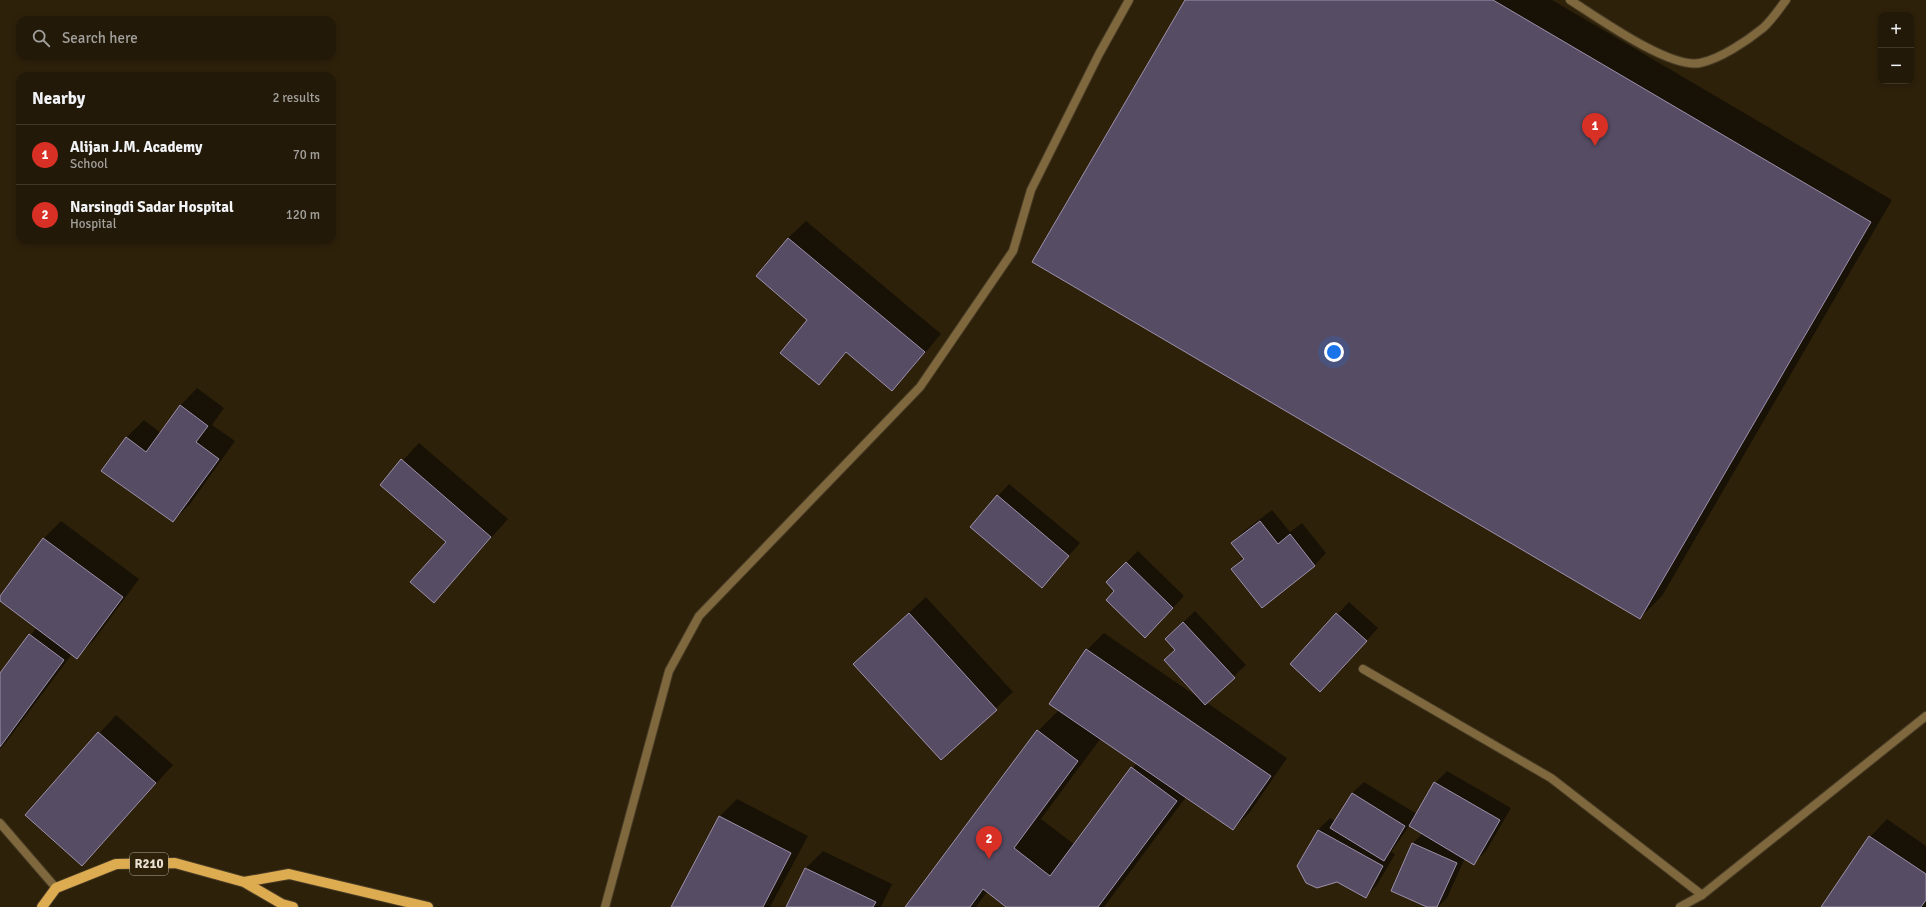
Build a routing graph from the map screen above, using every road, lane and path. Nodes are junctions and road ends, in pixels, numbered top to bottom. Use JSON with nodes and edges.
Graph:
{"nodes":[{"id":1,"x":1129,"y":0,"type":"edge"},
{"id":2,"x":1570,"y":0,"type":"edge"},
{"id":3,"x":1786,"y":0,"type":"edge"},
{"id":4,"x":1363,"y":669,"type":"dead end"},
{"id":5,"x":1926,"y":716,"type":"edge"},
{"id":6,"x":0,"y":823,"type":"edge"},
{"id":7,"x":244,"y":882,"type":"junction"},
{"id":8,"x":56,"y":888,"type":"junction"},
{"id":9,"x":1702,"y":895,"type":"junction"},
{"id":10,"x":42,"y":907,"type":"edge"},
{"id":11,"x":293,"y":907,"type":"edge"},
{"id":12,"x":428,"y":907,"type":"edge"},
{"id":13,"x":605,"y":907,"type":"edge"},
{"id":14,"x":1680,"y":907,"type":"edge"}],
"edges":[{"from":1,"to":13,"type":"street"},
{"from":2,"to":3,"type":"street"},
{"from":4,"to":9,"type":"street"},
{"from":5,"to":9,"type":"street"},
{"from":6,"to":8,"type":"street"},
{"from":7,"to":8,"type":"main road","number":"R210"},
{"from":7,"to":11,"type":"main road","number":"R210"},
{"from":7,"to":12,"type":"main road","number":"R210"},
{"from":8,"to":10,"type":"main road"},
{"from":9,"to":14,"type":"street"}]}
